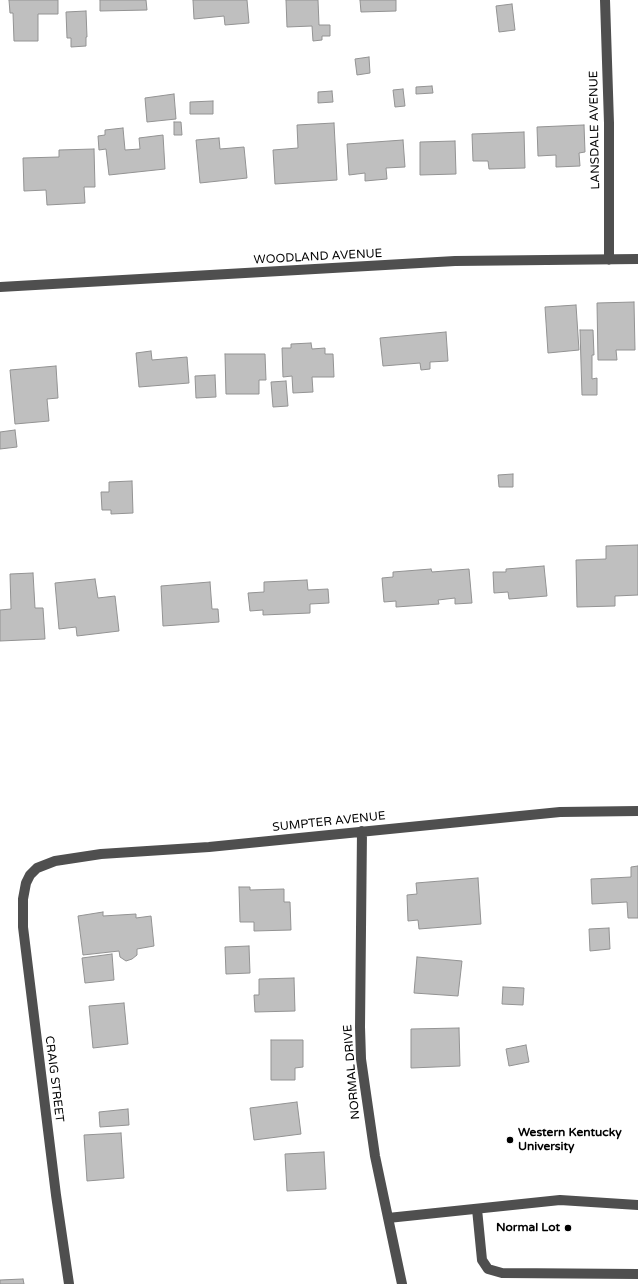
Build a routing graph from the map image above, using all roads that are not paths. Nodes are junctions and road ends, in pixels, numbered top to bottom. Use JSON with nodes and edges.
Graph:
{"nodes":[{"id":1,"x":605,"y":0,"type":"edge"},
{"id":2,"x":638,"y":259,"type":"edge"},
{"id":3,"x":609,"y":260,"type":"junction"},
{"id":4,"x":0,"y":287,"type":"edge"},
{"id":5,"x":638,"y":811,"type":"edge"},
{"id":6,"x":362,"y":831,"type":"junction"},
{"id":7,"x":29,"y":877,"type":"joint"},
{"id":8,"x":638,"y":1205,"type":"edge"},
{"id":9,"x":477,"y":1209,"type":"junction"},
{"id":10,"x":388,"y":1218,"type":"junction"},
{"id":11,"x":638,"y":1274,"type":"edge"},
{"id":12,"x":69,"y":1284,"type":"edge"},
{"id":13,"x":402,"y":1284,"type":"edge"}],
"edges":[{"from":1,"to":3,"type":"street","name":"LANSDALE AVENUE"},
{"from":2,"to":3,"type":"street","name":"WOODLAND AVENUE"},
{"from":3,"to":4,"type":"street","name":"WOODLAND AVENUE"},
{"from":5,"to":6,"type":"street","name":"SUMPTER AVENUE"},
{"from":6,"to":7,"type":"street","name":"SUMPTER AVENUE"},
{"from":6,"to":10,"type":"street","name":"NORMAL DRIVE"},
{"from":7,"to":12,"type":"street","name":"CRAIG STREET"},
{"from":8,"to":9,"type":"street"},
{"from":9,"to":10,"type":"street"},
{"from":9,"to":11,"type":"street"},
{"from":10,"to":13,"type":"street","name":"NORMAL DRIVE"}]}
